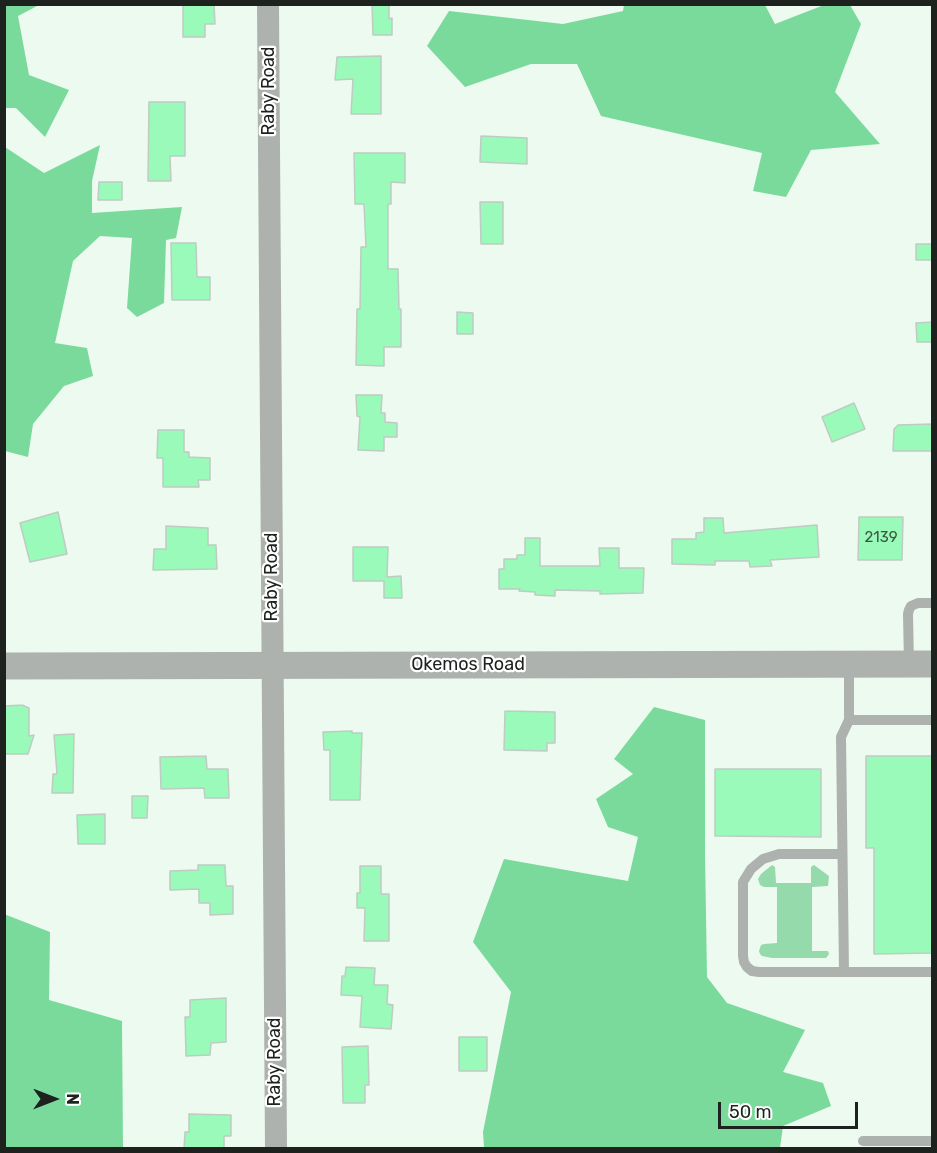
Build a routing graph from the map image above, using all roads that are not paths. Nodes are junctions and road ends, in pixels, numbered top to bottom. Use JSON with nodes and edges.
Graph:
{"nodes":[{"id":1,"x":268,"y":4,"type":"edge"},
{"id":2,"x":933,"y":603,"type":"edge"},
{"id":3,"x":849,"y":664,"type":"junction"},
{"id":4,"x":921,"y":664,"type":"edge"},
{"id":5,"x":272,"y":665,"type":"junction"},
{"id":6,"x":4,"y":666,"type":"edge"},
{"id":7,"x":849,"y":720,"type":"junction"},
{"id":8,"x":933,"y":720,"type":"edge"},
{"id":9,"x":842,"y":854,"type":"junction"},
{"id":10,"x":844,"y":972,"type":"junction"},
{"id":11,"x":933,"y":972,"type":"edge"},
{"id":12,"x":863,"y":1141,"type":"dead end"},
{"id":13,"x":933,"y":1141,"type":"edge"},
{"id":14,"x":276,"y":1149,"type":"edge"}],
"edges":[{"from":1,"to":5,"type":"street","name":"Raby Road"},
{"from":2,"to":4,"type":"lane"},
{"from":3,"to":4,"type":"street","name":"Okemos Road"},
{"from":3,"to":5,"type":"street","name":"Okemos Road"},
{"from":3,"to":7,"type":"lane"},
{"from":5,"to":6,"type":"street","name":"Okemos Road"},
{"from":5,"to":14,"type":"street","name":"Raby Road"},
{"from":7,"to":8,"type":"lane"},
{"from":7,"to":9,"type":"lane"},
{"from":9,"to":10,"type":"lane"},
{"from":9,"to":10,"type":"lane"},
{"from":10,"to":11,"type":"lane"},
{"from":12,"to":13,"type":"lane"}]}
